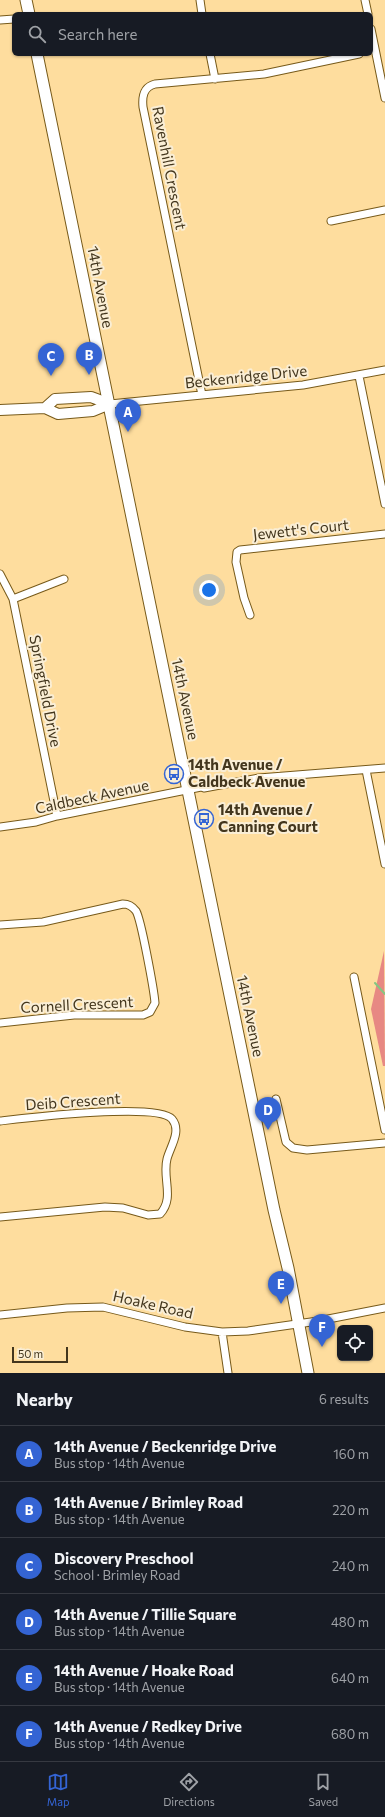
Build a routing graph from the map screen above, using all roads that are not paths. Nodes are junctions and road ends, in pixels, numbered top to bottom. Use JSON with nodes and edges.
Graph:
{"nodes":[{"id":1,"x":26,"y":0,"type":"edge"},
{"id":2,"x":200,"y":0,"type":"edge"},
{"id":3,"x":365,"y":0,"type":"edge"},
{"id":4,"x":29,"y":12,"type":"edge"},
{"id":5,"x":202,"y":12,"type":"edge"},
{"id":6,"x":368,"y":12,"type":"edge"},
{"id":7,"x":12,"y":19,"type":"edge"},
{"id":8,"x":0,"y":20,"type":"edge"},
{"id":9,"x":373,"y":51,"type":"edge"},
{"id":10,"x":37,"y":56,"type":"edge"},
{"id":11,"x":210,"y":56,"type":"edge"},
{"id":12,"x":350,"y":56,"type":"edge"},
{"id":13,"x":215,"y":79,"type":"junction"},
{"id":14,"x":385,"y":98,"type":"edge"},
{"id":15,"x":385,"y":210,"type":"edge"},
{"id":16,"x":331,"y":221,"type":"dead end"},
{"id":17,"x":385,"y":370,"type":"edge"},
{"id":18,"x":359,"y":376,"type":"junction"},
{"id":19,"x":202,"y":395,"type":"junction"},
{"id":20,"x":110,"y":404,"type":"junction"},
{"id":21,"x":45,"y":408,"type":"junction"},
{"id":22,"x":0,"y":410,"type":"edge"},
{"id":23,"x":385,"y":504,"type":"edge"},
{"id":24,"x":385,"y":534,"type":"edge"},
{"id":25,"x":0,"y":574,"type":"edge"},
{"id":26,"x":64,"y":579,"type":"dead end"},
{"id":27,"x":13,"y":599,"type":"junction"},
{"id":28,"x":250,"y":615,"type":"dead end"},
{"id":29,"x":385,"y":768,"type":"edge"},
{"id":30,"x":366,"y":770,"type":"junction"},
{"id":31,"x":188,"y":790,"type":"junction"},
{"id":32,"x":57,"y":816,"type":"junction"},
{"id":33,"x":0,"y":826,"type":"edge"},
{"id":34,"x":385,"y":864,"type":"edge"},
{"id":35,"x":0,"y":925,"type":"edge"},
{"id":36,"x":354,"y":977,"type":"dead end"},
{"id":37,"x":0,"y":1023,"type":"edge"},
{"id":38,"x":276,"y":1099,"type":"dead end"},
{"id":39,"x":278,"y":1111,"type":"junction"},
{"id":40,"x":254,"y":1113,"type":"junction"},
{"id":41,"x":0,"y":1121,"type":"edge"},
{"id":42,"x":385,"y":1130,"type":"edge"},
{"id":43,"x":385,"y":1143,"type":"edge"},
{"id":44,"x":0,"y":1217,"type":"edge"},
{"id":45,"x":385,"y":1308,"type":"edge"},
{"id":46,"x":0,"y":1315,"type":"edge"},
{"id":47,"x":299,"y":1324,"type":"junction"},
{"id":48,"x":222,"y":1332,"type":"junction"},
{"id":49,"x":228,"y":1373,"type":"edge"},
{"id":50,"x":308,"y":1373,"type":"edge"}],
"edges":[{"from":1,"to":4,"type":"main road"},
{"from":2,"to":5,"type":"street"},
{"from":3,"to":6,"type":"street"},
{"from":7,"to":8,"type":"street"},
{"from":9,"to":14,"type":"street"},
{"from":10,"to":20,"type":"main road","name":"14th Avenue"},
{"from":11,"to":13,"type":"street"},
{"from":12,"to":13,"type":"street","name":"Ravenhill Crescent"},
{"from":13,"to":19,"type":"street","name":"Ravenhill Crescent"},
{"from":15,"to":16,"type":"street"},
{"from":17,"to":18,"type":"street","name":"Beckenridge Drive"},
{"from":18,"to":19,"type":"street","name":"Beckenridge Drive"},
{"from":18,"to":23,"type":"street"},
{"from":19,"to":20,"type":"street","name":"Beckenridge Drive"},
{"from":20,"to":21,"type":"main road"},
{"from":20,"to":21,"type":"main road"},
{"from":20,"to":31,"type":"main road","name":"14th Avenue"},
{"from":21,"to":22,"type":"main road"},
{"from":24,"to":28,"type":"street","name":"Jewett's Court"},
{"from":25,"to":27,"type":"street","name":"Springfield Drive"},
{"from":26,"to":27,"type":"street"},
{"from":27,"to":32,"type":"street","name":"Springfield Drive"},
{"from":29,"to":30,"type":"street","name":"Caldbeck Avenue"},
{"from":30,"to":31,"type":"street","name":"Caldbeck Avenue"},
{"from":30,"to":34,"type":"street"},
{"from":31,"to":32,"type":"street","name":"Caldbeck Avenue"},
{"from":31,"to":40,"type":"main road","name":"14th Avenue"},
{"from":32,"to":33,"type":"street","name":"Caldbeck Avenue"},
{"from":35,"to":37,"type":"street","name":"Cornell Crescent"},
{"from":36,"to":42,"type":"street"},
{"from":38,"to":39,"type":"street"},
{"from":39,"to":40,"type":"street"},
{"from":39,"to":43,"type":"street"},
{"from":40,"to":47,"type":"main road","name":"14th Avenue"},
{"from":41,"to":44,"type":"street","name":"Deib Crescent"},
{"from":45,"to":47,"type":"street","name":"Hoake Road"},
{"from":46,"to":48,"type":"street","name":"Hoake Road"},
{"from":47,"to":48,"type":"street","name":"Hoake Road"},
{"from":47,"to":50,"type":"main road","name":"14th Avenue"},
{"from":48,"to":49,"type":"street"}]}
